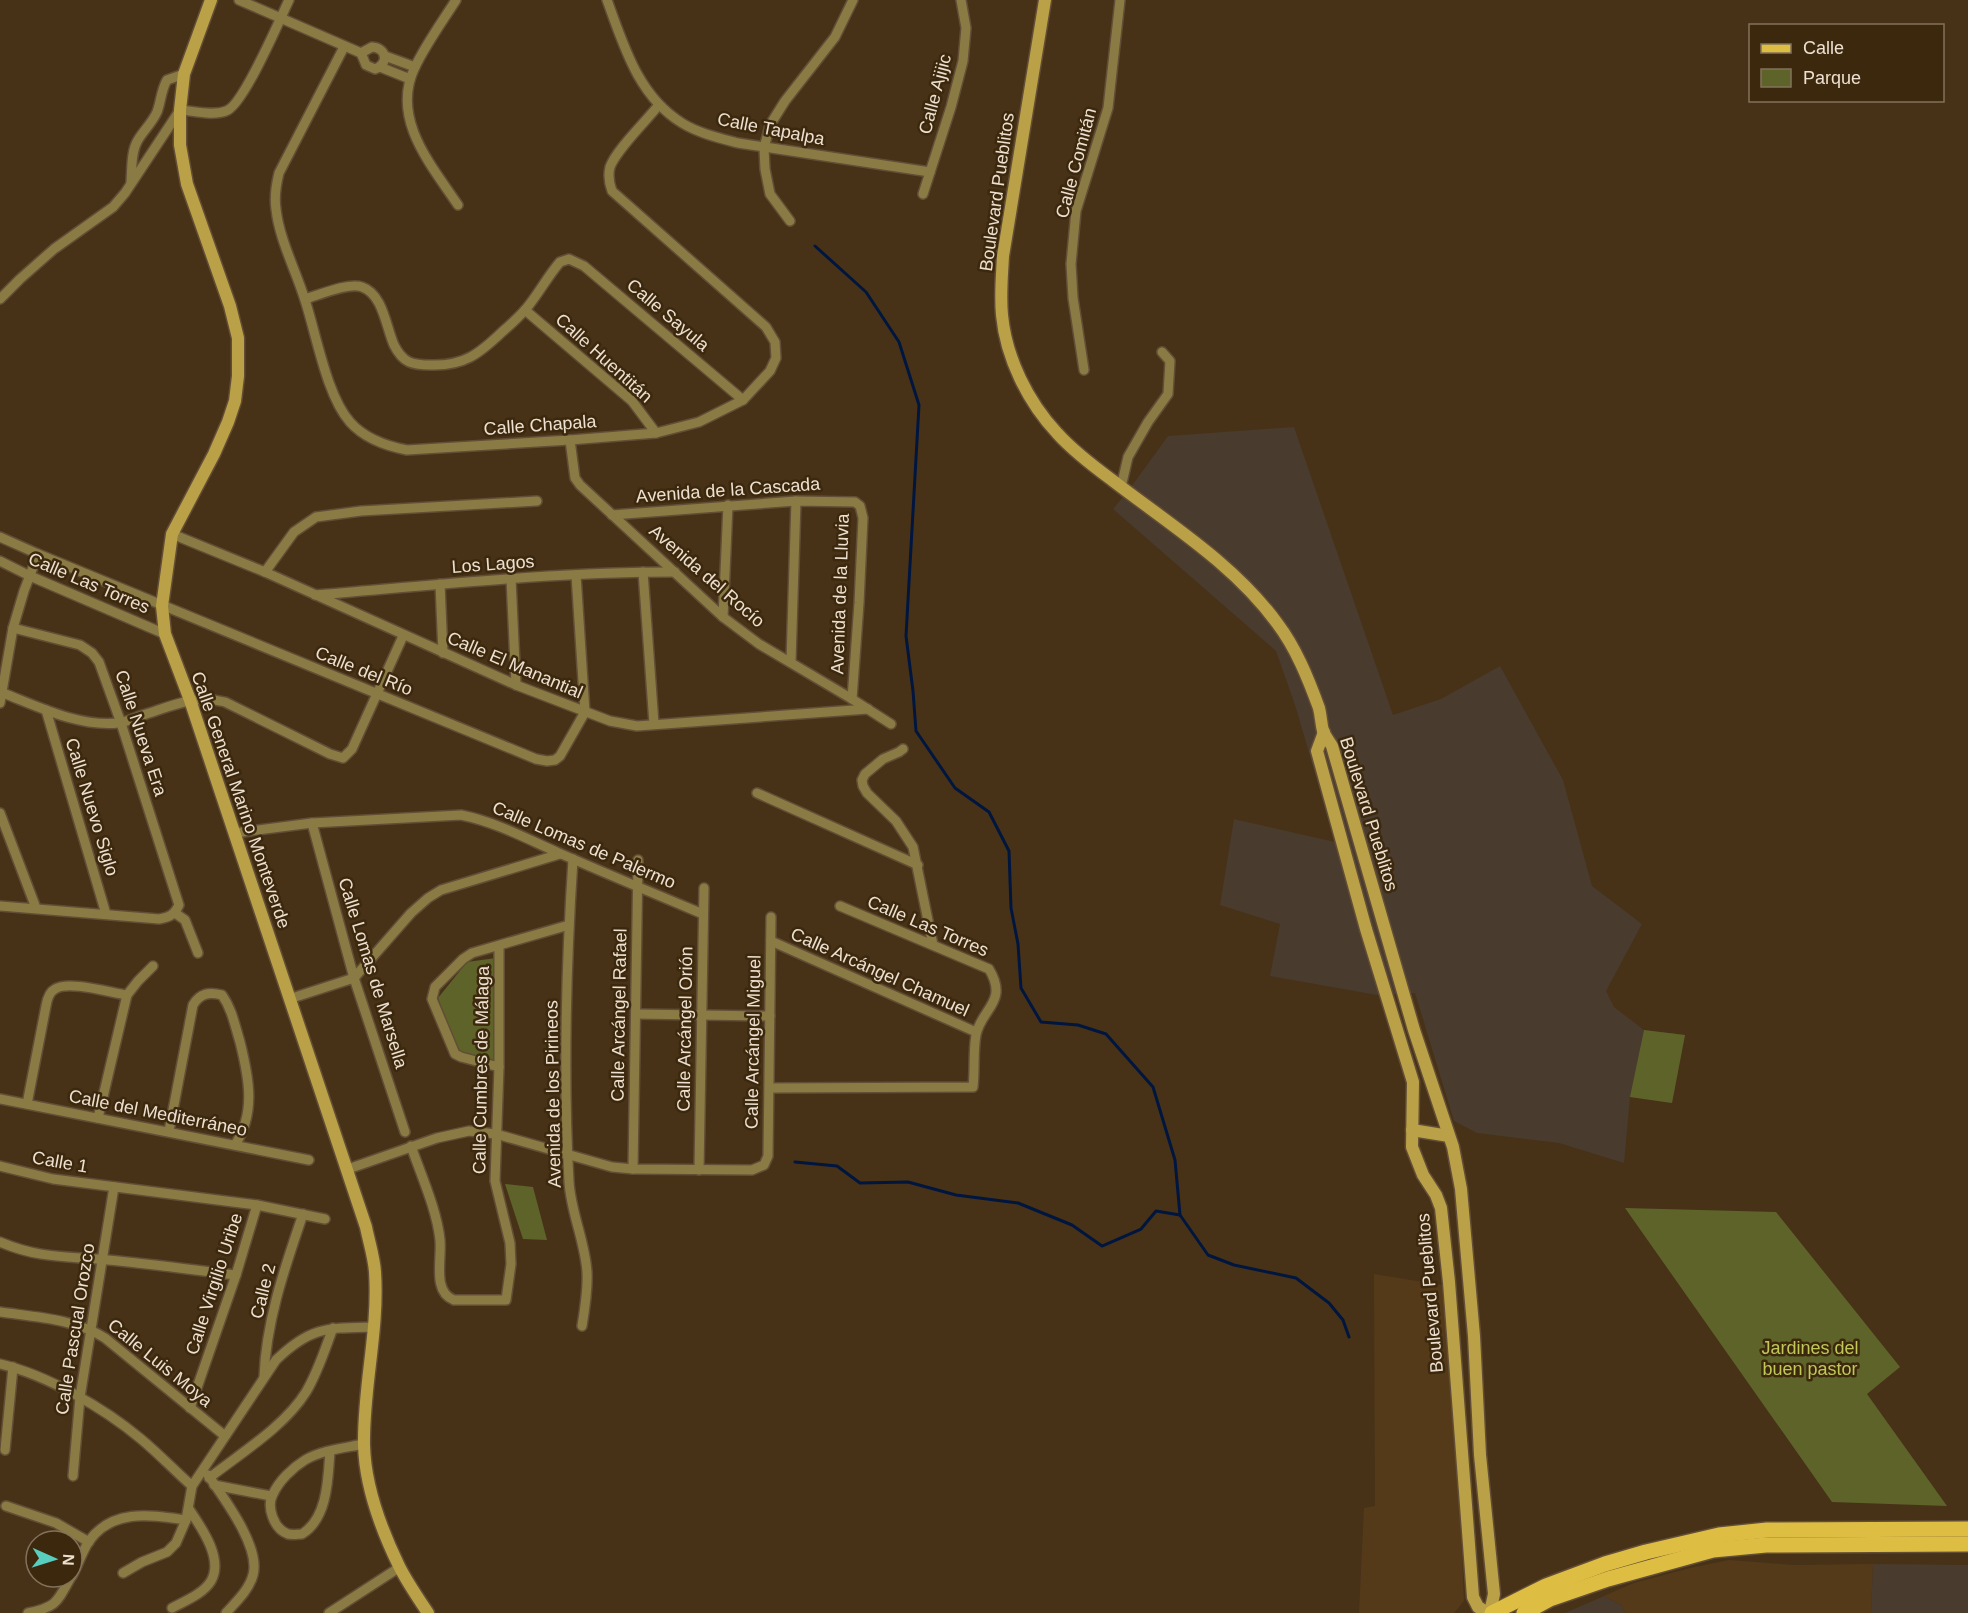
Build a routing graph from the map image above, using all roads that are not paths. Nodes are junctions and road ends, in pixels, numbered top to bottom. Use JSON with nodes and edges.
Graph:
{"nodes":[{"id":1,"x":211,"y":0,"type":"edge"},
{"id":2,"x":239,"y":0,"type":"edge"},
{"id":3,"x":290,"y":0,"type":"edge"},
{"id":4,"x":456,"y":0,"type":"edge"},
{"id":5,"x":607,"y":0,"type":"edge"},
{"id":6,"x":854,"y":0,"type":"edge"},
{"id":7,"x":961,"y":0,"type":"edge"},
{"id":8,"x":1045,"y":0,"type":"edge"},
{"id":9,"x":1120,"y":0,"type":"edge"},
{"id":10,"x":281,"y":18,"type":"junction"},
{"id":11,"x":344,"y":46,"type":"junction"},
{"id":12,"x":361,"y":53,"type":"junction"},
{"id":13,"x":385,"y":56,"type":"junction"},
{"id":14,"x":380,"y":67,"type":"junction"},
{"id":15,"x":415,"y":67,"type":"junction"},
{"id":16,"x":184,"y":74,"type":"junction"},
{"id":17,"x":410,"y":79,"type":"junction"},
{"id":18,"x":658,"y":106,"type":"junction"},
{"id":19,"x":180,"y":111,"type":"junction"},
{"id":20,"x":764,"y":148,"type":"junction"},
{"id":21,"x":930,"y":172,"type":"junction"},
{"id":22,"x":131,"y":184,"type":"junction"},
{"id":23,"x":923,"y":194,"type":"dead end"},
{"id":24,"x":458,"y":206,"type":"dead end"},
{"id":25,"x":790,"y":221,"type":"dead end"},
{"id":26,"x":0,"y":299,"type":"edge"},
{"id":27,"x":305,"y":299,"type":"junction"},
{"id":28,"x":525,"y":310,"type":"junction"},
{"id":29,"x":1162,"y":352,"type":"dead end"},
{"id":30,"x":1084,"y":370,"type":"dead end"},
{"id":31,"x":743,"y":400,"type":"junction"},
{"id":32,"x":656,"y":433,"type":"junction"},
{"id":33,"x":570,"y":440,"type":"junction"},
{"id":34,"x":1121,"y":487,"type":"junction"},
{"id":35,"x":847,"y":500,"type":"joint"},
{"id":36,"x":537,"y":501,"type":"dead end"},
{"id":37,"x":796,"y":501,"type":"junction"},
{"id":38,"x":728,"y":505,"type":"junction"},
{"id":39,"x":612,"y":515,"type":"junction"},
{"id":40,"x":171,"y":534,"type":"junction"},
{"id":41,"x":0,"y":537,"type":"edge"},
{"id":42,"x":38,"y":554,"type":"junction"},
{"id":43,"x":0,"y":561,"type":"edge"},
{"id":44,"x":265,"y":572,"type":"junction"},
{"id":45,"x":643,"y":572,"type":"junction"},
{"id":46,"x":675,"y":572,"type":"junction"},
{"id":47,"x":576,"y":575,"type":"junction"},
{"id":48,"x":30,"y":576,"type":"junction"},
{"id":49,"x":511,"y":579,"type":"junction"},
{"id":50,"x":441,"y":584,"type":"junction"},
{"id":51,"x":314,"y":595,"type":"junction"},
{"id":52,"x":162,"y":606,"type":"junction"},
{"id":53,"x":723,"y":617,"type":"junction"},
{"id":54,"x":13,"y":627,"type":"junction"},
{"id":55,"x":165,"y":634,"type":"junction"},
{"id":56,"x":403,"y":636,"type":"junction"},
{"id":57,"x":443,"y":653,"type":"junction"},
{"id":58,"x":791,"y":662,"type":"junction"},
{"id":59,"x":516,"y":685,"type":"junction"},
{"id":60,"x":2,"y":691,"type":"edge"},
{"id":61,"x":378,"y":694,"type":"junction"},
{"id":62,"x":852,"y":699,"type":"junction"},
{"id":63,"x":190,"y":700,"type":"junction"},
{"id":64,"x":0,"y":703,"type":"edge"},
{"id":65,"x":46,"y":710,"type":"junction"},
{"id":66,"x":868,"y":710,"type":"junction"},
{"id":67,"x":585,"y":712,"type":"junction"},
{"id":68,"x":121,"y":723,"type":"junction"},
{"id":69,"x":654,"y":724,"type":"junction"},
{"id":70,"x":891,"y":724,"type":"dead end"},
{"id":71,"x":1324,"y":732,"type":"junction"},
{"id":72,"x":903,"y":749,"type":"dead end"},
{"id":73,"x":757,"y":793,"type":"dead end"},
{"id":74,"x":0,"y":813,"type":"edge"},
{"id":75,"x":312,"y":823,"type":"junction"},
{"id":76,"x":235,"y":833,"type":"junction"},
{"id":77,"x":560,"y":854,"type":"junction"},
{"id":78,"x":573,"y":859,"type":"junction"},
{"id":79,"x":638,"y":860,"type":"dead end"},
{"id":80,"x":918,"y":865,"type":"junction"},
{"id":81,"x":638,"y":888,"type":"junction"},
{"id":82,"x":704,"y":888,"type":"dead end"},
{"id":83,"x":0,"y":906,"type":"edge"},
{"id":84,"x":840,"y":906,"type":"dead end"},
{"id":85,"x":36,"y":908,"type":"junction"},
{"id":86,"x":177,"y":909,"type":"junction"},
{"id":87,"x":106,"y":914,"type":"junction"},
{"id":88,"x":703,"y":914,"type":"junction"},
{"id":89,"x":771,"y":917,"type":"dead end"},
{"id":90,"x":1383,"y":923,"type":"junction"},
{"id":91,"x":569,"y":925,"type":"junction"},
{"id":92,"x":1366,"y":929,"type":"junction"},
{"id":93,"x":771,"y":941,"type":"junction"},
{"id":94,"x":933,"y":945,"type":"junction"},
{"id":95,"x":499,"y":946,"type":"junction"},
{"id":96,"x":198,"y":953,"type":"dead end"},
{"id":97,"x":153,"y":966,"type":"dead end"},
{"id":98,"x":354,"y":978,"type":"junction"},
{"id":99,"x":127,"y":995,"type":"junction"},
{"id":100,"x":288,"y":999,"type":"junction"},
{"id":101,"x":636,"y":1014,"type":"junction"},
{"id":102,"x":702,"y":1016,"type":"junction"},
{"id":103,"x":770,"y":1016,"type":"junction"},
{"id":104,"x":976,"y":1032,"type":"junction"},
{"id":105,"x":499,"y":1067,"type":"junction"},
{"id":106,"x":770,"y":1088,"type":"junction"},
{"id":107,"x":0,"y":1099,"type":"edge"},
{"id":108,"x":27,"y":1104,"type":"junction"},
{"id":109,"x":98,"y":1118,"type":"junction"},
{"id":110,"x":1412,"y":1130,"type":"junction"},
{"id":111,"x":169,"y":1131,"type":"junction"},
{"id":112,"x":405,"y":1132,"type":"dead end"},
{"id":113,"x":496,"y":1134,"type":"junction"},
{"id":114,"x":1449,"y":1136,"type":"junction"},
{"id":115,"x":235,"y":1145,"type":"junction"},
{"id":116,"x":411,"y":1146,"type":"junction"},
{"id":117,"x":568,"y":1154,"type":"junction"},
{"id":118,"x":309,"y":1160,"type":"dead end"},
{"id":119,"x":0,"y":1166,"type":"edge"},
{"id":120,"x":348,"y":1169,"type":"junction"},
{"id":121,"x":633,"y":1169,"type":"junction"},
{"id":122,"x":699,"y":1170,"type":"junction"},
{"id":123,"x":114,"y":1187,"type":"junction"},
{"id":124,"x":257,"y":1204,"type":"junction"},
{"id":125,"x":303,"y":1214,"type":"junction"},
{"id":126,"x":325,"y":1219,"type":"dead end"},
{"id":127,"x":0,"y":1242,"type":"edge"},
{"id":128,"x":104,"y":1259,"type":"junction"},
{"id":129,"x":236,"y":1275,"type":"junction"},
{"id":130,"x":0,"y":1312,"type":"edge"},
{"id":131,"x":582,"y":1326,"type":"dead end"},
{"id":132,"x":374,"y":1327,"type":"junction"},
{"id":133,"x":333,"y":1328,"type":"junction"},
{"id":134,"x":90,"y":1329,"type":"junction"},
{"id":135,"x":0,"y":1364,"type":"edge"},
{"id":136,"x":13,"y":1367,"type":"junction"},
{"id":137,"x":264,"y":1377,"type":"junction"},
{"id":138,"x":80,"y":1397,"type":"junction"},
{"id":139,"x":1477,"y":1404,"type":"junction"},
{"id":140,"x":1458,"y":1407,"type":"junction"},
{"id":141,"x":190,"y":1408,"type":"junction"},
{"id":142,"x":225,"y":1436,"type":"junction"},
{"id":143,"x":364,"y":1444,"type":"junction"},
{"id":144,"x":5,"y":1450,"type":"dead end"},
{"id":145,"x":330,"y":1451,"type":"junction"},
{"id":146,"x":1480,"y":1455,"type":"junction"},
{"id":147,"x":1462,"y":1456,"type":"junction"},
{"id":148,"x":202,"y":1469,"type":"junction"},
{"id":149,"x":73,"y":1476,"type":"dead end"},
{"id":150,"x":212,"y":1481,"type":"junction"},
{"id":151,"x":192,"y":1486,"type":"junction"},
{"id":152,"x":271,"y":1496,"type":"junction"},
{"id":153,"x":6,"y":1506,"type":"dead end"},
{"id":154,"x":189,"y":1509,"type":"junction"},
{"id":155,"x":186,"y":1520,"type":"junction"},
{"id":156,"x":1968,"y":1529,"type":"edge"},
{"id":157,"x":89,"y":1542,"type":"junction"},
{"id":158,"x":1968,"y":1545,"type":"edge"},
{"id":159,"x":84,"y":1552,"type":"edge"},
{"id":160,"x":400,"y":1567,"type":"junction"},
{"id":161,"x":123,"y":1573,"type":"dead end"},
{"id":162,"x":64,"y":1589,"type":"edge"},
{"id":163,"x":172,"y":1608,"type":"dead end"},
{"id":164,"x":28,"y":1613,"type":"edge"},
{"id":165,"x":226,"y":1613,"type":"edge"},
{"id":166,"x":329,"y":1613,"type":"edge"},
{"id":167,"x":428,"y":1613,"type":"edge"},
{"id":168,"x":1490,"y":1613,"type":"edge"},
{"id":169,"x":1524,"y":1613,"type":"edge"}],
"edges":[{"from":1,"to":16,"type":"street","name":"Calle General Marino Monteverde"},
{"from":2,"to":10,"type":"street"},
{"from":3,"to":10,"type":"street"},
{"from":4,"to":15,"type":"street"},
{"from":5,"to":18,"type":"street","name":"Calle Tapalpa"},
{"from":6,"to":20,"type":"street"},
{"from":7,"to":21,"type":"street","name":"Calle Ajijic"},
{"from":8,"to":34,"type":"street","name":"Boulevard Pueblitos"},
{"from":9,"to":30,"type":"street","name":"Calle Comitán"},
{"from":10,"to":11,"type":"street"},
{"from":10,"to":19,"type":"street"},
{"from":11,"to":12,"type":"street"},
{"from":11,"to":27,"type":"street","name":"Calle Chapala"},
{"from":12,"to":13,"type":"street"},
{"from":12,"to":14,"type":"street"},
{"from":13,"to":14,"type":"street"},
{"from":13,"to":15,"type":"street"},
{"from":14,"to":17,"type":"street"},
{"from":15,"to":17,"type":"street"},
{"from":16,"to":19,"type":"street","name":"Calle General Marino Monteverde"},
{"from":16,"to":22,"type":"street"},
{"from":17,"to":24,"type":"street"},
{"from":18,"to":20,"type":"street","name":"Calle Tapalpa"},
{"from":18,"to":31,"type":"street","name":"Calle Chapala"},
{"from":19,"to":22,"type":"street"},
{"from":19,"to":40,"type":"street","name":"Calle General Marino Monteverde"},
{"from":20,"to":21,"type":"street","name":"Calle Tapalpa"},
{"from":20,"to":25,"type":"street"},
{"from":21,"to":23,"type":"street","name":"Calle Ajijic"},
{"from":22,"to":26,"type":"street"},
{"from":27,"to":28,"type":"street"},
{"from":27,"to":33,"type":"street","name":"Calle Chapala"},
{"from":28,"to":31,"type":"street","name":"Calle Sayula"},
{"from":28,"to":32,"type":"street","name":"Calle Huentitán"},
{"from":29,"to":34,"type":"street"},
{"from":31,"to":32,"type":"street","name":"Calle Chapala"},
{"from":32,"to":33,"type":"street","name":"Calle Chapala"},
{"from":33,"to":39,"type":"street","name":"Avenida del Rocío"},
{"from":34,"to":71,"type":"street","name":"Boulevard Pueblitos"},
{"from":35,"to":37,"type":"street","name":"Avenida de la Cascada"},
{"from":35,"to":62,"type":"street","name":"Avenida de la Lluvia"},
{"from":36,"to":44,"type":"street"},
{"from":37,"to":38,"type":"street","name":"Avenida de la Cascada"},
{"from":37,"to":58,"type":"street"},
{"from":38,"to":39,"type":"street","name":"Avenida de la Cascada"},
{"from":38,"to":53,"type":"street"},
{"from":39,"to":46,"type":"street","name":"Avenida del Rocío"},
{"from":40,"to":44,"type":"street","name":"Calle El Manantial"},
{"from":40,"to":52,"type":"street","name":"Calle General Marino Monteverde"},
{"from":41,"to":42,"type":"street","name":"Calle Las Torres"},
{"from":42,"to":48,"type":"street"},
{"from":42,"to":52,"type":"street","name":"Calle Las Torres"},
{"from":43,"to":48,"type":"street","name":"Calle Las Torres"},
{"from":44,"to":51,"type":"street","name":"Calle El Manantial"},
{"from":45,"to":46,"type":"street","name":"Los Lagos"},
{"from":45,"to":47,"type":"street","name":"Los Lagos"},
{"from":45,"to":69,"type":"street"},
{"from":46,"to":53,"type":"street","name":"Avenida del Rocío"},
{"from":47,"to":49,"type":"street","name":"Los Lagos"},
{"from":47,"to":67,"type":"street"},
{"from":48,"to":54,"type":"street"},
{"from":48,"to":55,"type":"street","name":"Calle Las Torres"},
{"from":49,"to":50,"type":"street","name":"Los Lagos"},
{"from":49,"to":59,"type":"street"},
{"from":50,"to":51,"type":"street","name":"Los Lagos"},
{"from":50,"to":57,"type":"street"},
{"from":51,"to":56,"type":"street","name":"Calle El Manantial"},
{"from":52,"to":55,"type":"street","name":"Calle General Marino Monteverde"},
{"from":52,"to":61,"type":"street","name":"Calle del Río"},
{"from":53,"to":58,"type":"street","name":"Avenida del Rocío"},
{"from":54,"to":60,"type":"street"},
{"from":54,"to":68,"type":"street","name":"Calle Nueva Era"},
{"from":55,"to":63,"type":"street","name":"Calle General Marino Monteverde"},
{"from":56,"to":57,"type":"street","name":"Calle El Manantial"},
{"from":56,"to":61,"type":"street"},
{"from":57,"to":59,"type":"street","name":"Calle El Manantial"},
{"from":58,"to":62,"type":"street","name":"Avenida del Rocío"},
{"from":59,"to":67,"type":"street","name":"Calle El Manantial"},
{"from":60,"to":64,"type":"street"},
{"from":60,"to":65,"type":"street"},
{"from":61,"to":63,"type":"street"},
{"from":61,"to":67,"type":"street","name":"Calle del Río"},
{"from":62,"to":66,"type":"street","name":"Avenida del Rocío"},
{"from":63,"to":68,"type":"street"},
{"from":63,"to":76,"type":"street","name":"Calle General Marino Monteverde"},
{"from":65,"to":68,"type":"street"},
{"from":65,"to":87,"type":"street","name":"Calle Nuevo Siglo"},
{"from":66,"to":69,"type":"street","name":"Calle El Manantial"},
{"from":66,"to":70,"type":"street","name":"Avenida del Rocío"},
{"from":67,"to":69,"type":"street","name":"Calle El Manantial"},
{"from":68,"to":86,"type":"street","name":"Calle Nueva Era"},
{"from":71,"to":90,"type":"street","name":"Boulevard Pueblitos"},
{"from":71,"to":92,"type":"street","name":"Boulevard Pueblitos"},
{"from":72,"to":80,"type":"street"},
{"from":73,"to":80,"type":"street"},
{"from":74,"to":85,"type":"street"},
{"from":75,"to":76,"type":"street","name":"Calle Lomas de Palermo"},
{"from":75,"to":77,"type":"street","name":"Calle Lomas de Palermo"},
{"from":75,"to":98,"type":"street","name":"Calle Lomas de Marsella"},
{"from":76,"to":100,"type":"street","name":"Calle General Marino Monteverde"},
{"from":77,"to":78,"type":"street","name":"Calle Lomas de Palermo"},
{"from":77,"to":98,"type":"street"},
{"from":78,"to":81,"type":"street","name":"Calle Lomas de Palermo"},
{"from":78,"to":91,"type":"street","name":"Avenida de los Pirineos"},
{"from":79,"to":81,"type":"street","name":"Calle Arcángel Rafael"},
{"from":80,"to":94,"type":"street"},
{"from":81,"to":88,"type":"street","name":"Calle Lomas de Palermo"},
{"from":81,"to":101,"type":"street","name":"Calle Arcángel Rafael"},
{"from":82,"to":88,"type":"street","name":"Calle Arcángel Orión"},
{"from":83,"to":85,"type":"street"},
{"from":84,"to":94,"type":"street","name":"Calle Las Torres"},
{"from":85,"to":87,"type":"street"},
{"from":86,"to":87,"type":"street"},
{"from":86,"to":96,"type":"street","name":"Calle Nueva Era"},
{"from":88,"to":102,"type":"street","name":"Calle Arcángel Orión"},
{"from":89,"to":93,"type":"street","name":"Calle Arcángel Miguel"},
{"from":90,"to":92,"type":"street"},
{"from":90,"to":114,"type":"street","name":"Boulevard Pueblitos"},
{"from":91,"to":95,"type":"street"},
{"from":91,"to":117,"type":"street","name":"Avenida de los Pirineos"},
{"from":92,"to":110,"type":"street","name":"Boulevard Pueblitos"},
{"from":93,"to":103,"type":"street","name":"Calle Arcángel Miguel"},
{"from":93,"to":104,"type":"street","name":"Calle Arcángel Chamuel"},
{"from":94,"to":104,"type":"street","name":"Calle Las Torres"},
{"from":95,"to":105,"type":"street","name":"Calle Cumbres de Málaga"},
{"from":95,"to":105,"type":"street"},
{"from":97,"to":99,"type":"street"},
{"from":98,"to":100,"type":"street"},
{"from":98,"to":112,"type":"street","name":"Calle Lomas de Marsella"},
{"from":99,"to":108,"type":"street"},
{"from":99,"to":109,"type":"street"},
{"from":100,"to":120,"type":"street","name":"Calle General Marino Monteverde"},
{"from":101,"to":102,"type":"street"},
{"from":101,"to":121,"type":"street","name":"Calle Arcángel Rafael"},
{"from":102,"to":103,"type":"street"},
{"from":102,"to":122,"type":"street","name":"Calle Arcángel Orión"},
{"from":103,"to":106,"type":"street","name":"Calle Arcángel Miguel"},
{"from":104,"to":106,"type":"street","name":"Calle Las Torres"},
{"from":105,"to":113,"type":"street","name":"Calle Cumbres de Málaga"},
{"from":106,"to":122,"type":"street","name":"Calle Arcángel Miguel"},
{"from":107,"to":108,"type":"street","name":"Calle del Mediterráneo"},
{"from":108,"to":109,"type":"street","name":"Calle del Mediterráneo"},
{"from":109,"to":111,"type":"street","name":"Calle del Mediterráneo"},
{"from":110,"to":114,"type":"street"},
{"from":110,"to":140,"type":"street","name":"Boulevard Pueblitos"},
{"from":111,"to":115,"type":"street","name":"Calle del Mediterráneo"},
{"from":111,"to":115,"type":"street"},
{"from":113,"to":116,"type":"street"},
{"from":113,"to":116,"type":"street","name":"Calle Cumbres de Málaga"},
{"from":113,"to":117,"type":"street"},
{"from":114,"to":139,"type":"street","name":"Boulevard Pueblitos"},
{"from":115,"to":118,"type":"street","name":"Calle del Mediterráneo"},
{"from":116,"to":120,"type":"street"},
{"from":117,"to":121,"type":"street"},
{"from":117,"to":131,"type":"street","name":"Avenida de los Pirineos"},
{"from":119,"to":123,"type":"street","name":"Calle 1"},
{"from":120,"to":132,"type":"street","name":"Calle General Marino Monteverde"},
{"from":121,"to":122,"type":"street"},
{"from":123,"to":124,"type":"street","name":"Calle 1"},
{"from":123,"to":128,"type":"street","name":"Calle Pascual Orozco"},
{"from":124,"to":125,"type":"street","name":"Calle 1"},
{"from":124,"to":129,"type":"street","name":"Calle Virgilio Uribe"},
{"from":125,"to":126,"type":"street","name":"Calle 1"},
{"from":125,"to":137,"type":"street","name":"Calle 2"},
{"from":127,"to":128,"type":"street"},
{"from":128,"to":129,"type":"street"},
{"from":128,"to":134,"type":"street","name":"Calle Pascual Orozco"},
{"from":129,"to":141,"type":"street","name":"Calle Virgilio Uribe"},
{"from":130,"to":134,"type":"street","name":"Calle Luis Moya"},
{"from":132,"to":133,"type":"street"},
{"from":132,"to":143,"type":"street","name":"Calle General Marino Monteverde"},
{"from":133,"to":137,"type":"street"},
{"from":133,"to":150,"type":"street"},
{"from":134,"to":138,"type":"street","name":"Calle Pascual Orozco"},
{"from":134,"to":141,"type":"street","name":"Calle Luis Moya"},
{"from":135,"to":136,"type":"street"},
{"from":136,"to":138,"type":"street"},
{"from":136,"to":144,"type":"street"},
{"from":137,"to":142,"type":"street"},
{"from":138,"to":149,"type":"street","name":"Calle Pascual Orozco"},
{"from":138,"to":151,"type":"street"},
{"from":139,"to":140,"type":"street"},
{"from":139,"to":146,"type":"street","name":"Boulevard Pueblitos"},
{"from":140,"to":147,"type":"street","name":"Boulevard Pueblitos"},
{"from":141,"to":142,"type":"street","name":"Calle Luis Moya"},
{"from":142,"to":148,"type":"street"},
{"from":143,"to":145,"type":"street"},
{"from":143,"to":160,"type":"street","name":"Calle General Marino Monteverde"},
{"from":145,"to":152,"type":"street"},
{"from":145,"to":152,"type":"street"},
{"from":146,"to":147,"type":"street"},
{"from":146,"to":168,"type":"street","name":"Boulevard Pueblitos"},
{"from":147,"to":168,"type":"street","name":"Boulevard Pueblitos"},
{"from":148,"to":150,"type":"street"},
{"from":148,"to":151,"type":"street"},
{"from":150,"to":152,"type":"street"},
{"from":150,"to":165,"type":"street"},
{"from":151,"to":154,"type":"street"},
{"from":153,"to":157,"type":"street"},
{"from":154,"to":155,"type":"street"},
{"from":154,"to":163,"type":"street"},
{"from":155,"to":157,"type":"street"},
{"from":155,"to":161,"type":"street"},
{"from":156,"to":168,"type":"main road"},
{"from":157,"to":159,"type":"street"},
{"from":158,"to":169,"type":"main road"},
{"from":160,"to":166,"type":"street"},
{"from":160,"to":167,"type":"street","name":"Calle General Marino Monteverde"},
{"from":162,"to":164,"type":"street"}]}
